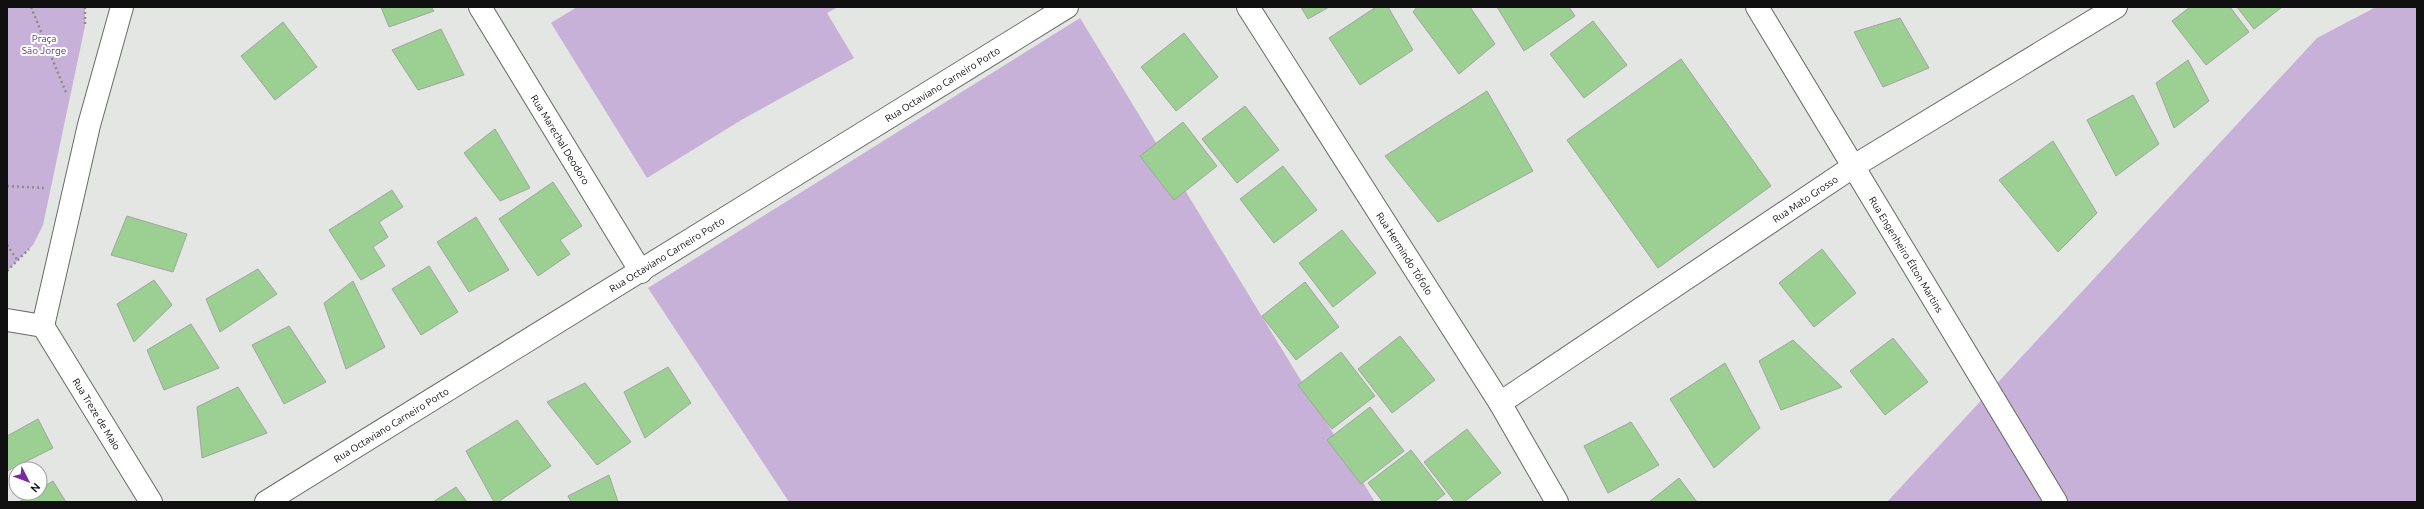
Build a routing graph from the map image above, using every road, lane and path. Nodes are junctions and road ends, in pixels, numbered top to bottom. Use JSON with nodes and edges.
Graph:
{"nodes":[{"id":1,"x":30,"y":7,"type":"edge"},
{"id":2,"x":122,"y":7,"type":"edge"},
{"id":3,"x":480,"y":7,"type":"edge"},
{"id":4,"x":1067,"y":7,"type":"edge"},
{"id":5,"x":1248,"y":7,"type":"edge"},
{"id":6,"x":1756,"y":7,"type":"edge"},
{"id":7,"x":2116,"y":7,"type":"edge"},
{"id":8,"x":89,"y":125,"type":"junction"},
{"id":9,"x":1854,"y":166,"type":"junction"},
{"id":10,"x":7,"y":186,"type":"edge"},
{"id":11,"x":51,"y":188,"type":"dead end"},
{"id":12,"x":7,"y":245,"type":"edge"},
{"id":13,"x":18,"y":261,"type":"dead end"},
{"id":14,"x":641,"y":272,"type":"junction"},
{"id":15,"x":7,"y":320,"type":"edge"},
{"id":16,"x":43,"y":326,"type":"junction"},
{"id":17,"x":1500,"y":403,"type":"junction"},
{"id":18,"x":151,"y":502,"type":"edge"},
{"id":19,"x":266,"y":502,"type":"edge"},
{"id":20,"x":1557,"y":502,"type":"edge"},
{"id":21,"x":2056,"y":502,"type":"edge"}],
"edges":[{"from":1,"to":8,"type":"path"},
{"from":2,"to":8,"type":"street"},
{"from":3,"to":14,"type":"street","name":"Rua Marechal Deodoro"},
{"from":4,"to":14,"type":"street","name":"Rua Octaviano Carneiro Porto"},
{"from":5,"to":17,"type":"street","name":"Rua Hermindo Tófolo"},
{"from":6,"to":9,"type":"street","name":"Rua Engenheiro Élton Martins"},
{"from":7,"to":9,"type":"street","name":"Rua Mato Grosso"},
{"from":8,"to":16,"type":"street"},
{"from":9,"to":17,"type":"street","name":"Rua Mato Grosso"},
{"from":9,"to":21,"type":"street","name":"Rua Engenheiro Élton Martins"},
{"from":10,"to":11,"type":"path"},
{"from":12,"to":13,"type":"path"},
{"from":14,"to":19,"type":"street","name":"Rua Octaviano Carneiro Porto"},
{"from":15,"to":16,"type":"street"},
{"from":16,"to":18,"type":"street","name":"Rua Treze de Maio"},
{"from":17,"to":20,"type":"street","name":"Rua Hermindo Tófolo"}]}
